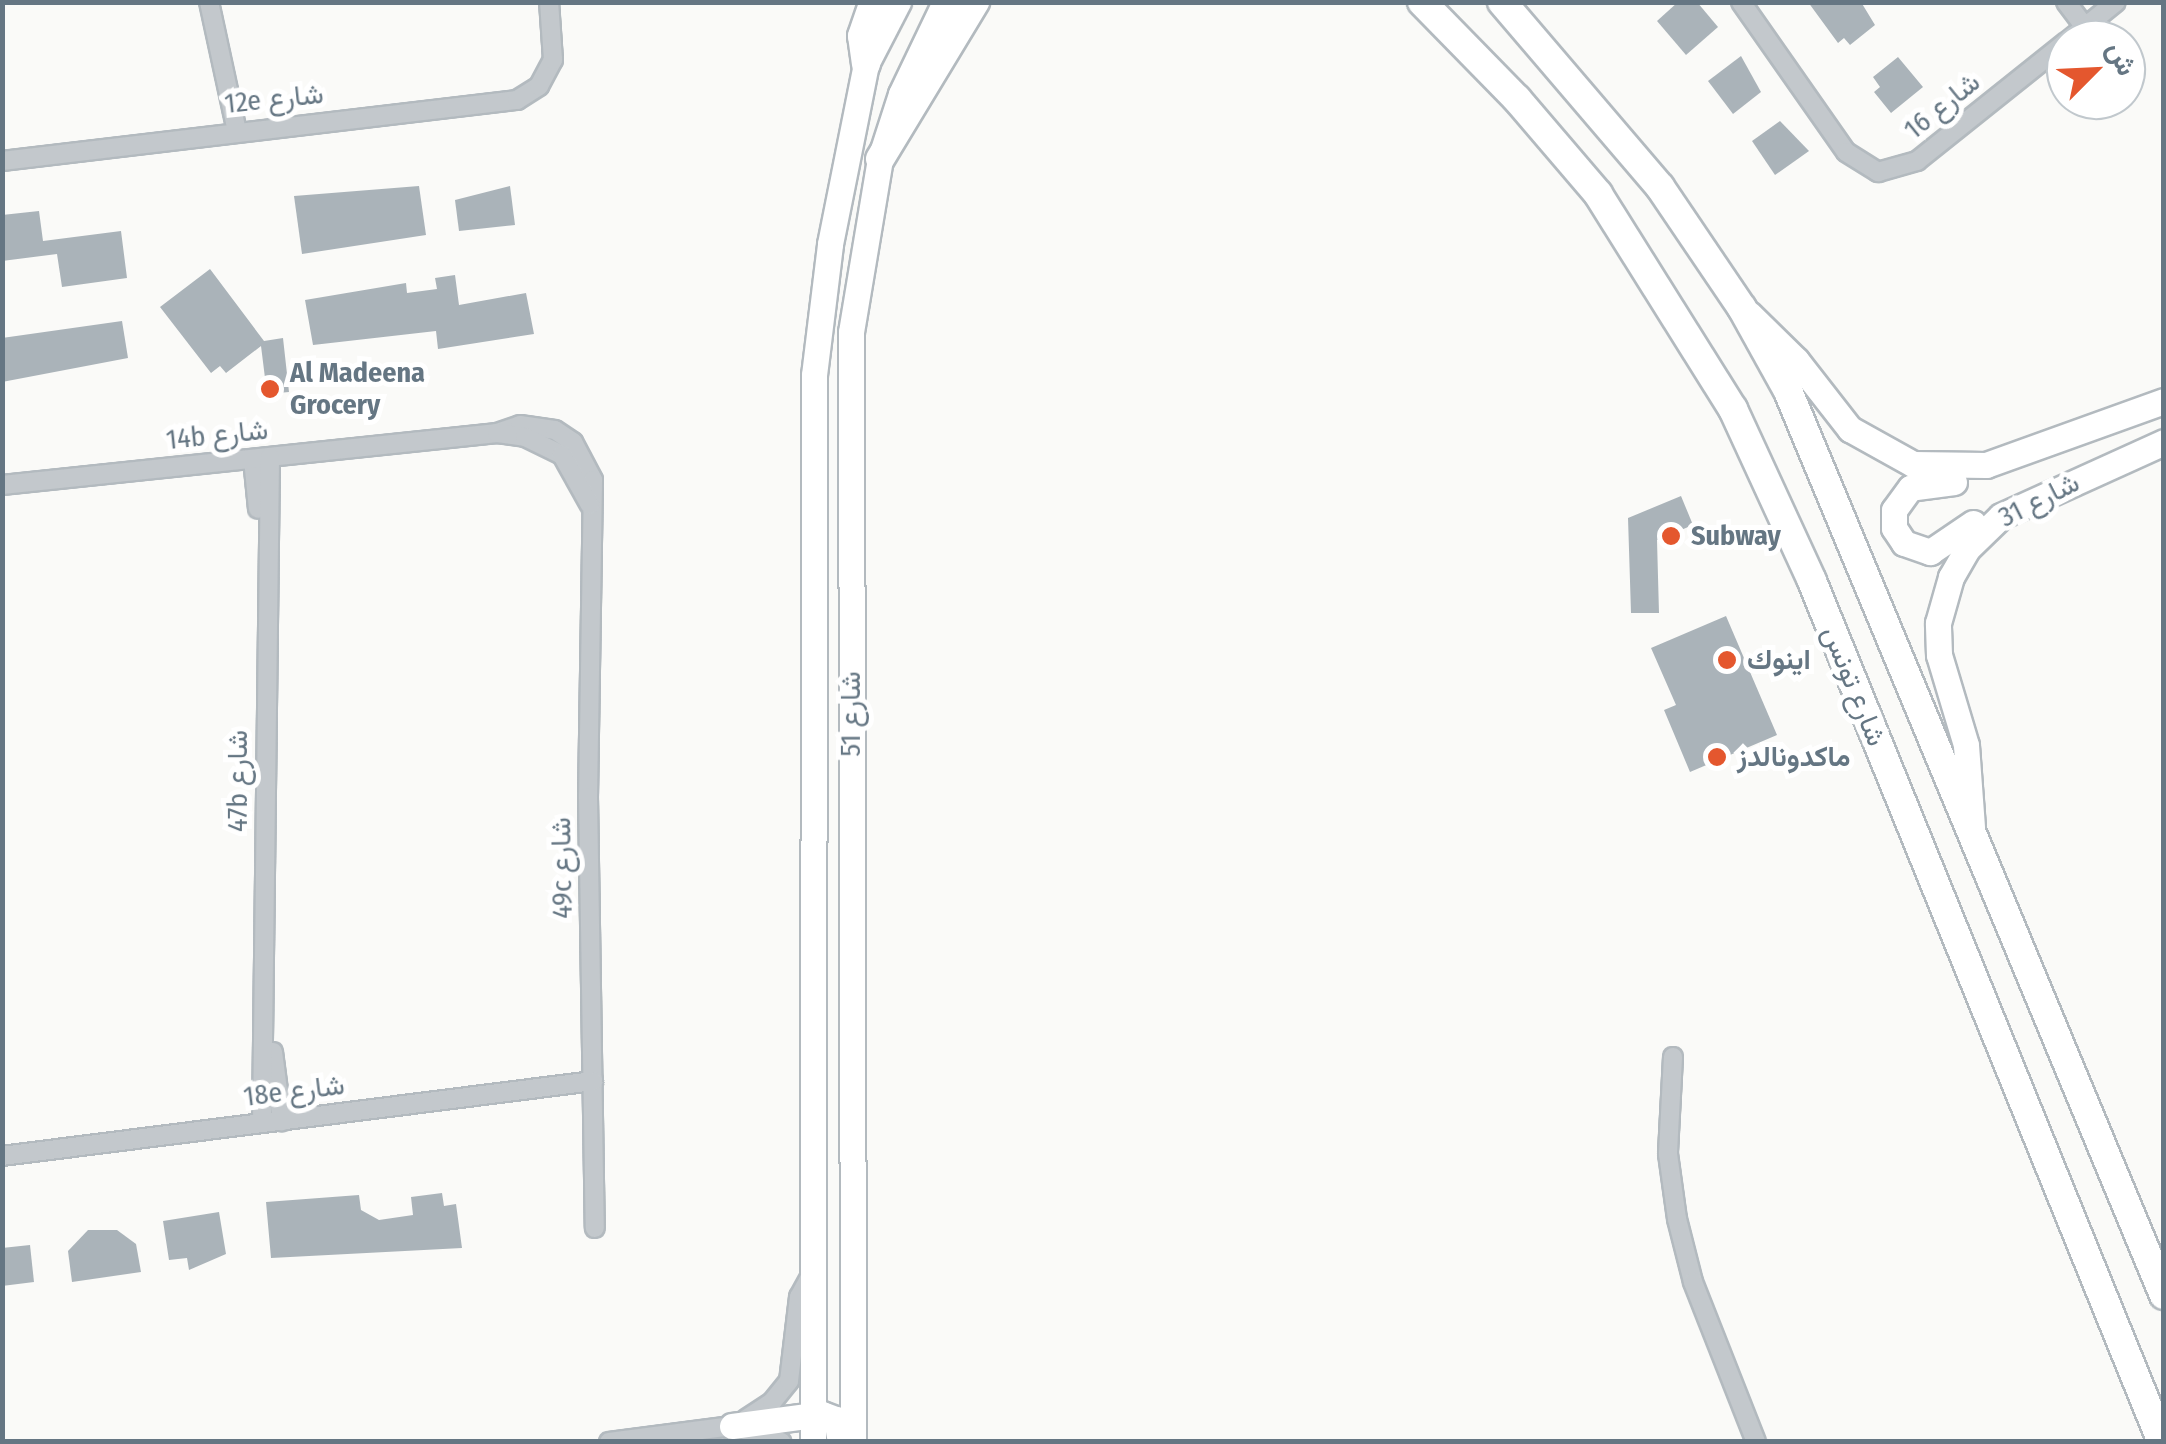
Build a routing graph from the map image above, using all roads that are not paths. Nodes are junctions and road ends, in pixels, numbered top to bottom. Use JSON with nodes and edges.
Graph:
{"nodes":[{"id":1,"x":209,"y":2,"type":"edge"},
{"id":2,"x":549,"y":2,"type":"edge"},
{"id":3,"x":874,"y":2,"type":"edge"},
{"id":4,"x":898,"y":2,"type":"edge"},
{"id":5,"x":945,"y":2,"type":"edge"},
{"id":6,"x":975,"y":2,"type":"edge"},
{"id":7,"x":1422,"y":2,"type":"edge"},
{"id":8,"x":1502,"y":2,"type":"edge"},
{"id":9,"x":1741,"y":2,"type":"edge"},
{"id":10,"x":2116,"y":2,"type":"edge"},
{"id":11,"x":2094,"y":20,"type":"edge"},
{"id":12,"x":2046,"y":59,"type":"edge"},
{"id":13,"x":866,"y":64,"type":"junction"},
{"id":14,"x":236,"y":131,"type":"junction"},
{"id":15,"x":880,"y":159,"type":"junction"},
{"id":16,"x":2,"y":160,"type":"edge"},
{"id":17,"x":1742,"y":308,"type":"junction"},
{"id":18,"x":2164,"y":401,"type":"edge"},
{"id":19,"x":2164,"y":442,"type":"edge"},
{"id":20,"x":2039,"y":448,"type":"junction"},
{"id":21,"x":568,"y":449,"type":"joint"},
{"id":22,"x":261,"y":458,"type":"junction"},
{"id":23,"x":2087,"y":475,"type":"junction"},
{"id":24,"x":2,"y":485,"type":"edge"},
{"id":25,"x":1972,"y":827,"type":"junction"},
{"id":26,"x":265,"y":1013,"type":"junction"},
{"id":27,"x":1672,"y":1057,"type":"dead end"},
{"id":28,"x":593,"y":1081,"type":"junction"},
{"id":29,"x":282,"y":1120,"type":"junction"},
{"id":30,"x":262,"y":1123,"type":"junction"},
{"id":31,"x":2,"y":1156,"type":"edge"},
{"id":32,"x":595,"y":1228,"type":"dead end"},
{"id":33,"x":814,"y":1272,"type":"junction"},
{"id":34,"x":2164,"y":1295,"type":"edge"},
{"id":35,"x":814,"y":1414,"type":"junction"},
{"id":36,"x":732,"y":1426,"type":"junction"},
{"id":37,"x":608,"y":1442,"type":"edge"},
{"id":38,"x":781,"y":1442,"type":"edge"},
{"id":39,"x":814,"y":1442,"type":"edge"},
{"id":40,"x":840,"y":1442,"type":"edge"},
{"id":41,"x":853,"y":1442,"type":"edge"},
{"id":42,"x":1756,"y":1442,"type":"edge"},
{"id":43,"x":2162,"y":1442,"type":"edge"}],
"edges":[{"from":1,"to":14,"type":"street"},
{"from":2,"to":14,"type":"street","name":"12e شارع"},
{"from":3,"to":13,"type":"main road"},
{"from":4,"to":13,"type":"street","name":"شارع 51"},
{"from":5,"to":15,"type":"street","name":"شارع 51"},
{"from":6,"to":15,"type":"main road"},
{"from":7,"to":43,"type":"main road","name":"شارع تونس"},
{"from":8,"to":17,"type":"main road","name":"شارع تونس"},
{"from":9,"to":12,"type":"street","name":"شارع 16"},
{"from":10,"to":11,"type":"street","name":"شارع 16"},
{"from":13,"to":33,"type":"street","name":"شارع 51"},
{"from":14,"to":16,"type":"street","name":"12e شارع"},
{"from":15,"to":41,"type":"street","name":"شارع 51"},
{"from":17,"to":20,"type":"street","name":"شارع 31"},
{"from":17,"to":25,"type":"main road","name":"شارع تونس"},
{"from":18,"to":20,"type":"street","name":"شارع 31"},
{"from":19,"to":23,"type":"street","name":"شارع 31"},
{"from":20,"to":23,"type":"street"},
{"from":21,"to":22,"type":"street","name":"14b شارع"},
{"from":21,"to":28,"type":"street","name":"49c شارع"},
{"from":22,"to":24,"type":"street","name":"14b شارع"},
{"from":22,"to":26,"type":"street","name":"47b شارع"},
{"from":23,"to":25,"type":"street","name":"شارع 31"},
{"from":25,"to":34,"type":"main road","name":"شارع تونس"},
{"from":26,"to":29,"type":"street","name":"47b شارع"},
{"from":26,"to":30,"type":"street","name":"47b شارع"},
{"from":27,"to":42,"type":"street"},
{"from":28,"to":29,"type":"street","name":"18e شارع"},
{"from":28,"to":32,"type":"street","name":"49c شارع"},
{"from":29,"to":30,"type":"street","name":"18e شارع"},
{"from":30,"to":31,"type":"street","name":"18e شارع"},
{"from":33,"to":35,"type":"street","name":"شارع 51"},
{"from":33,"to":36,"type":"street"},
{"from":35,"to":36,"type":"street"},
{"from":35,"to":39,"type":"street","name":"شارع 51"},
{"from":35,"to":40,"type":"street"},
{"from":36,"to":37,"type":"street"},
{"from":36,"to":38,"type":"street"}]}
